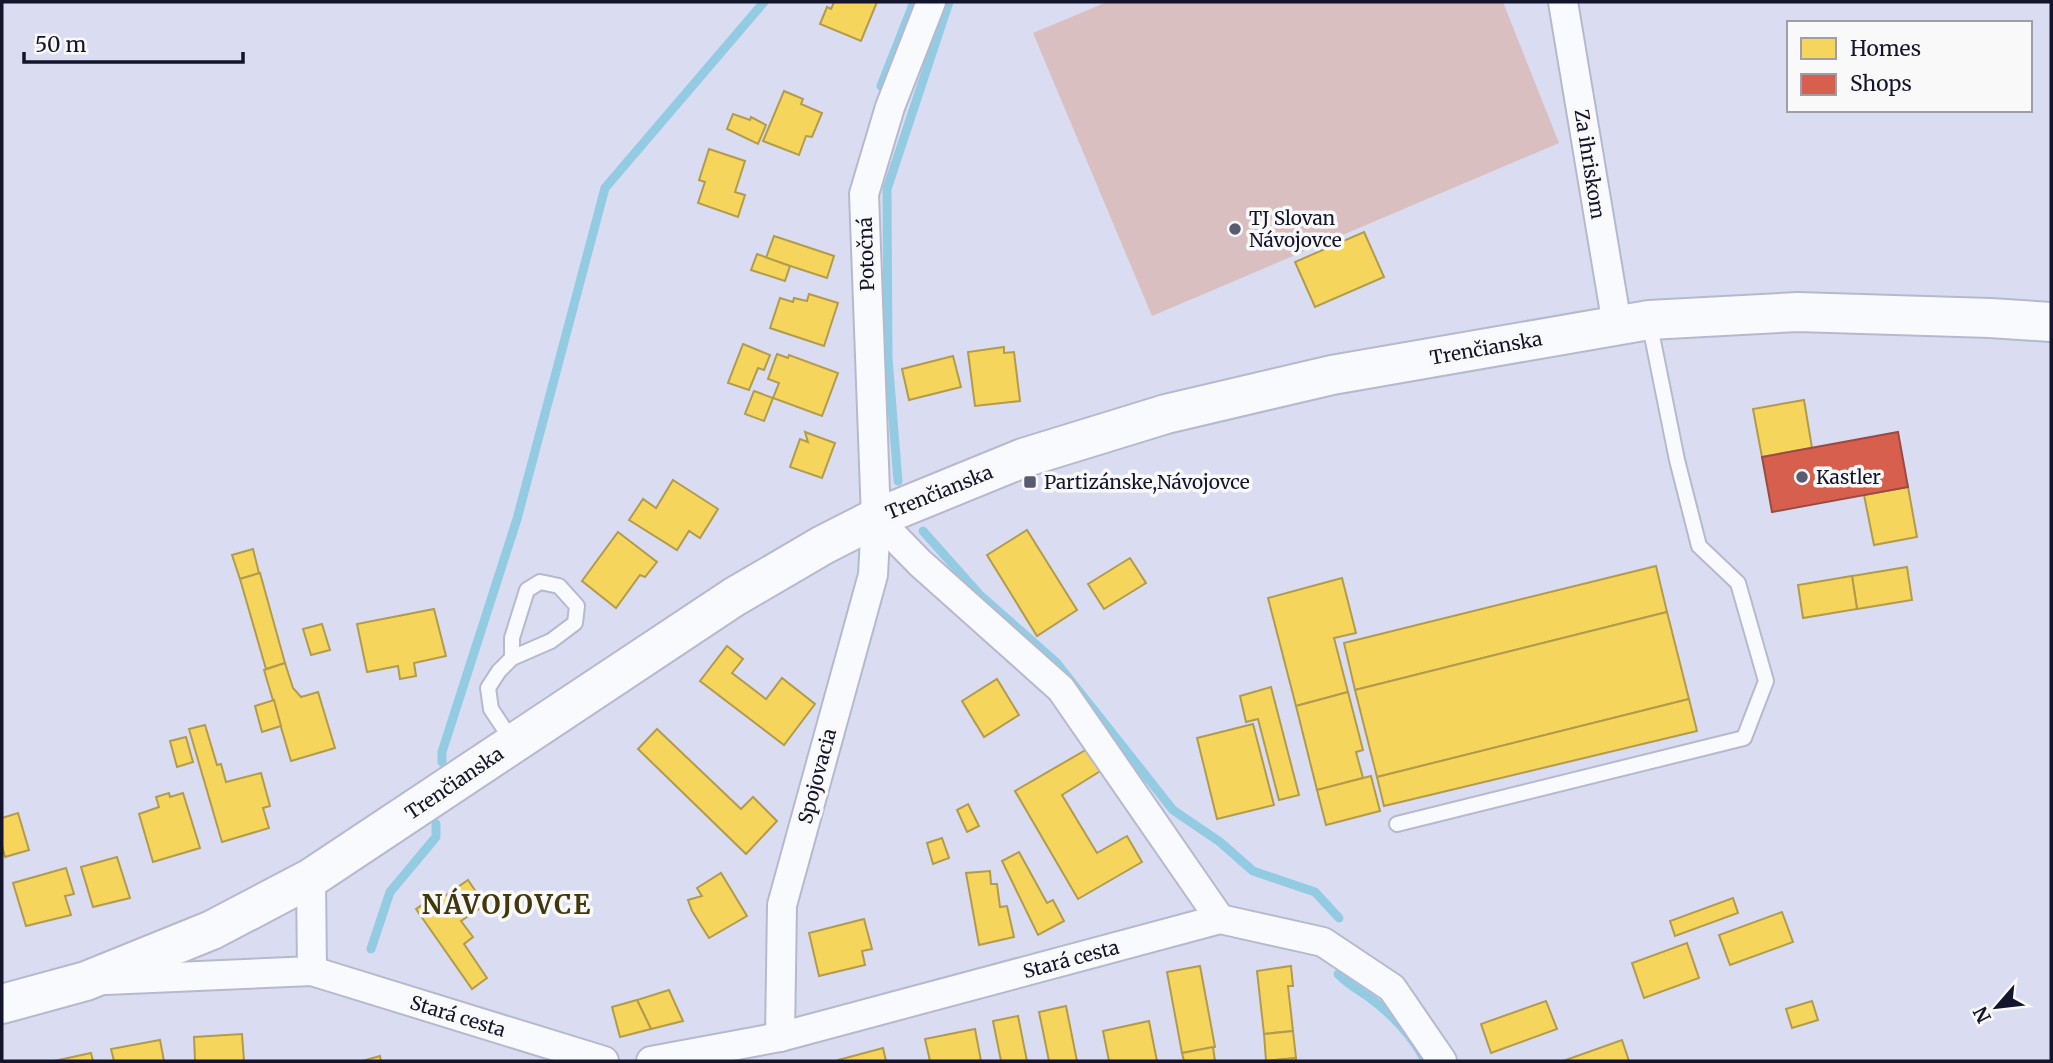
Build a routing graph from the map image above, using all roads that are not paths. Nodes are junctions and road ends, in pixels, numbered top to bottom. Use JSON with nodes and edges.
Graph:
{"nodes":[{"id":1,"x":930,"y":2,"type":"edge"},
{"id":2,"x":1563,"y":2,"type":"edge"},
{"id":3,"x":2051,"y":322,"type":"edge"},
{"id":4,"x":1633,"y":323,"type":"junction"},
{"id":5,"x":876,"y":517,"type":"junction"},
{"id":6,"x":512,"y":659,"type":"junction"},
{"id":7,"x":514,"y":743,"type":"junction"},
{"id":8,"x":1397,"y":824,"type":"dead end"},
{"id":9,"x":311,"y":878,"type":"junction"},
{"id":10,"x":1220,"y":919,"type":"junction"},
{"id":11,"x":312,"y":971,"type":"junction"},
{"id":12,"x":86,"y":981,"type":"junction"},
{"id":13,"x":2,"y":1003,"type":"edge"},
{"id":14,"x":780,"y":1037,"type":"junction"},
{"id":15,"x":604,"y":1061,"type":"edge"},
{"id":16,"x":651,"y":1061,"type":"edge"},
{"id":17,"x":1442,"y":1061,"type":"edge"}],
"edges":[{"from":1,"to":5,"type":"street","name":"Potočná"},
{"from":2,"to":4,"type":"street","name":"Za ihriskom"},
{"from":3,"to":4,"type":"main road","name":"Trenčianska"},
{"from":4,"to":5,"type":"main road","name":"Trenčianska"},
{"from":4,"to":8,"type":"lane"},
{"from":5,"to":7,"type":"main road","name":"Trenčianska"},
{"from":5,"to":10,"type":"street"},
{"from":5,"to":14,"type":"street","name":"Spojovacia"},
{"from":6,"to":6,"type":"lane"},
{"from":6,"to":7,"type":"lane"},
{"from":7,"to":9,"type":"main road","name":"Trenčianska"},
{"from":9,"to":11,"type":"street"},
{"from":9,"to":12,"type":"main road","name":"Trenčianska"},
{"from":10,"to":14,"type":"street","name":"Stará cesta"},
{"from":10,"to":17,"type":"street","name":"Stará cesta"},
{"from":11,"to":12,"type":"street","name":"Stará cesta"},
{"from":11,"to":15,"type":"street","name":"Stará cesta"},
{"from":12,"to":13,"type":"main road","name":"Trenčianska"},
{"from":14,"to":16,"type":"street","name":"Stará cesta"}]}
